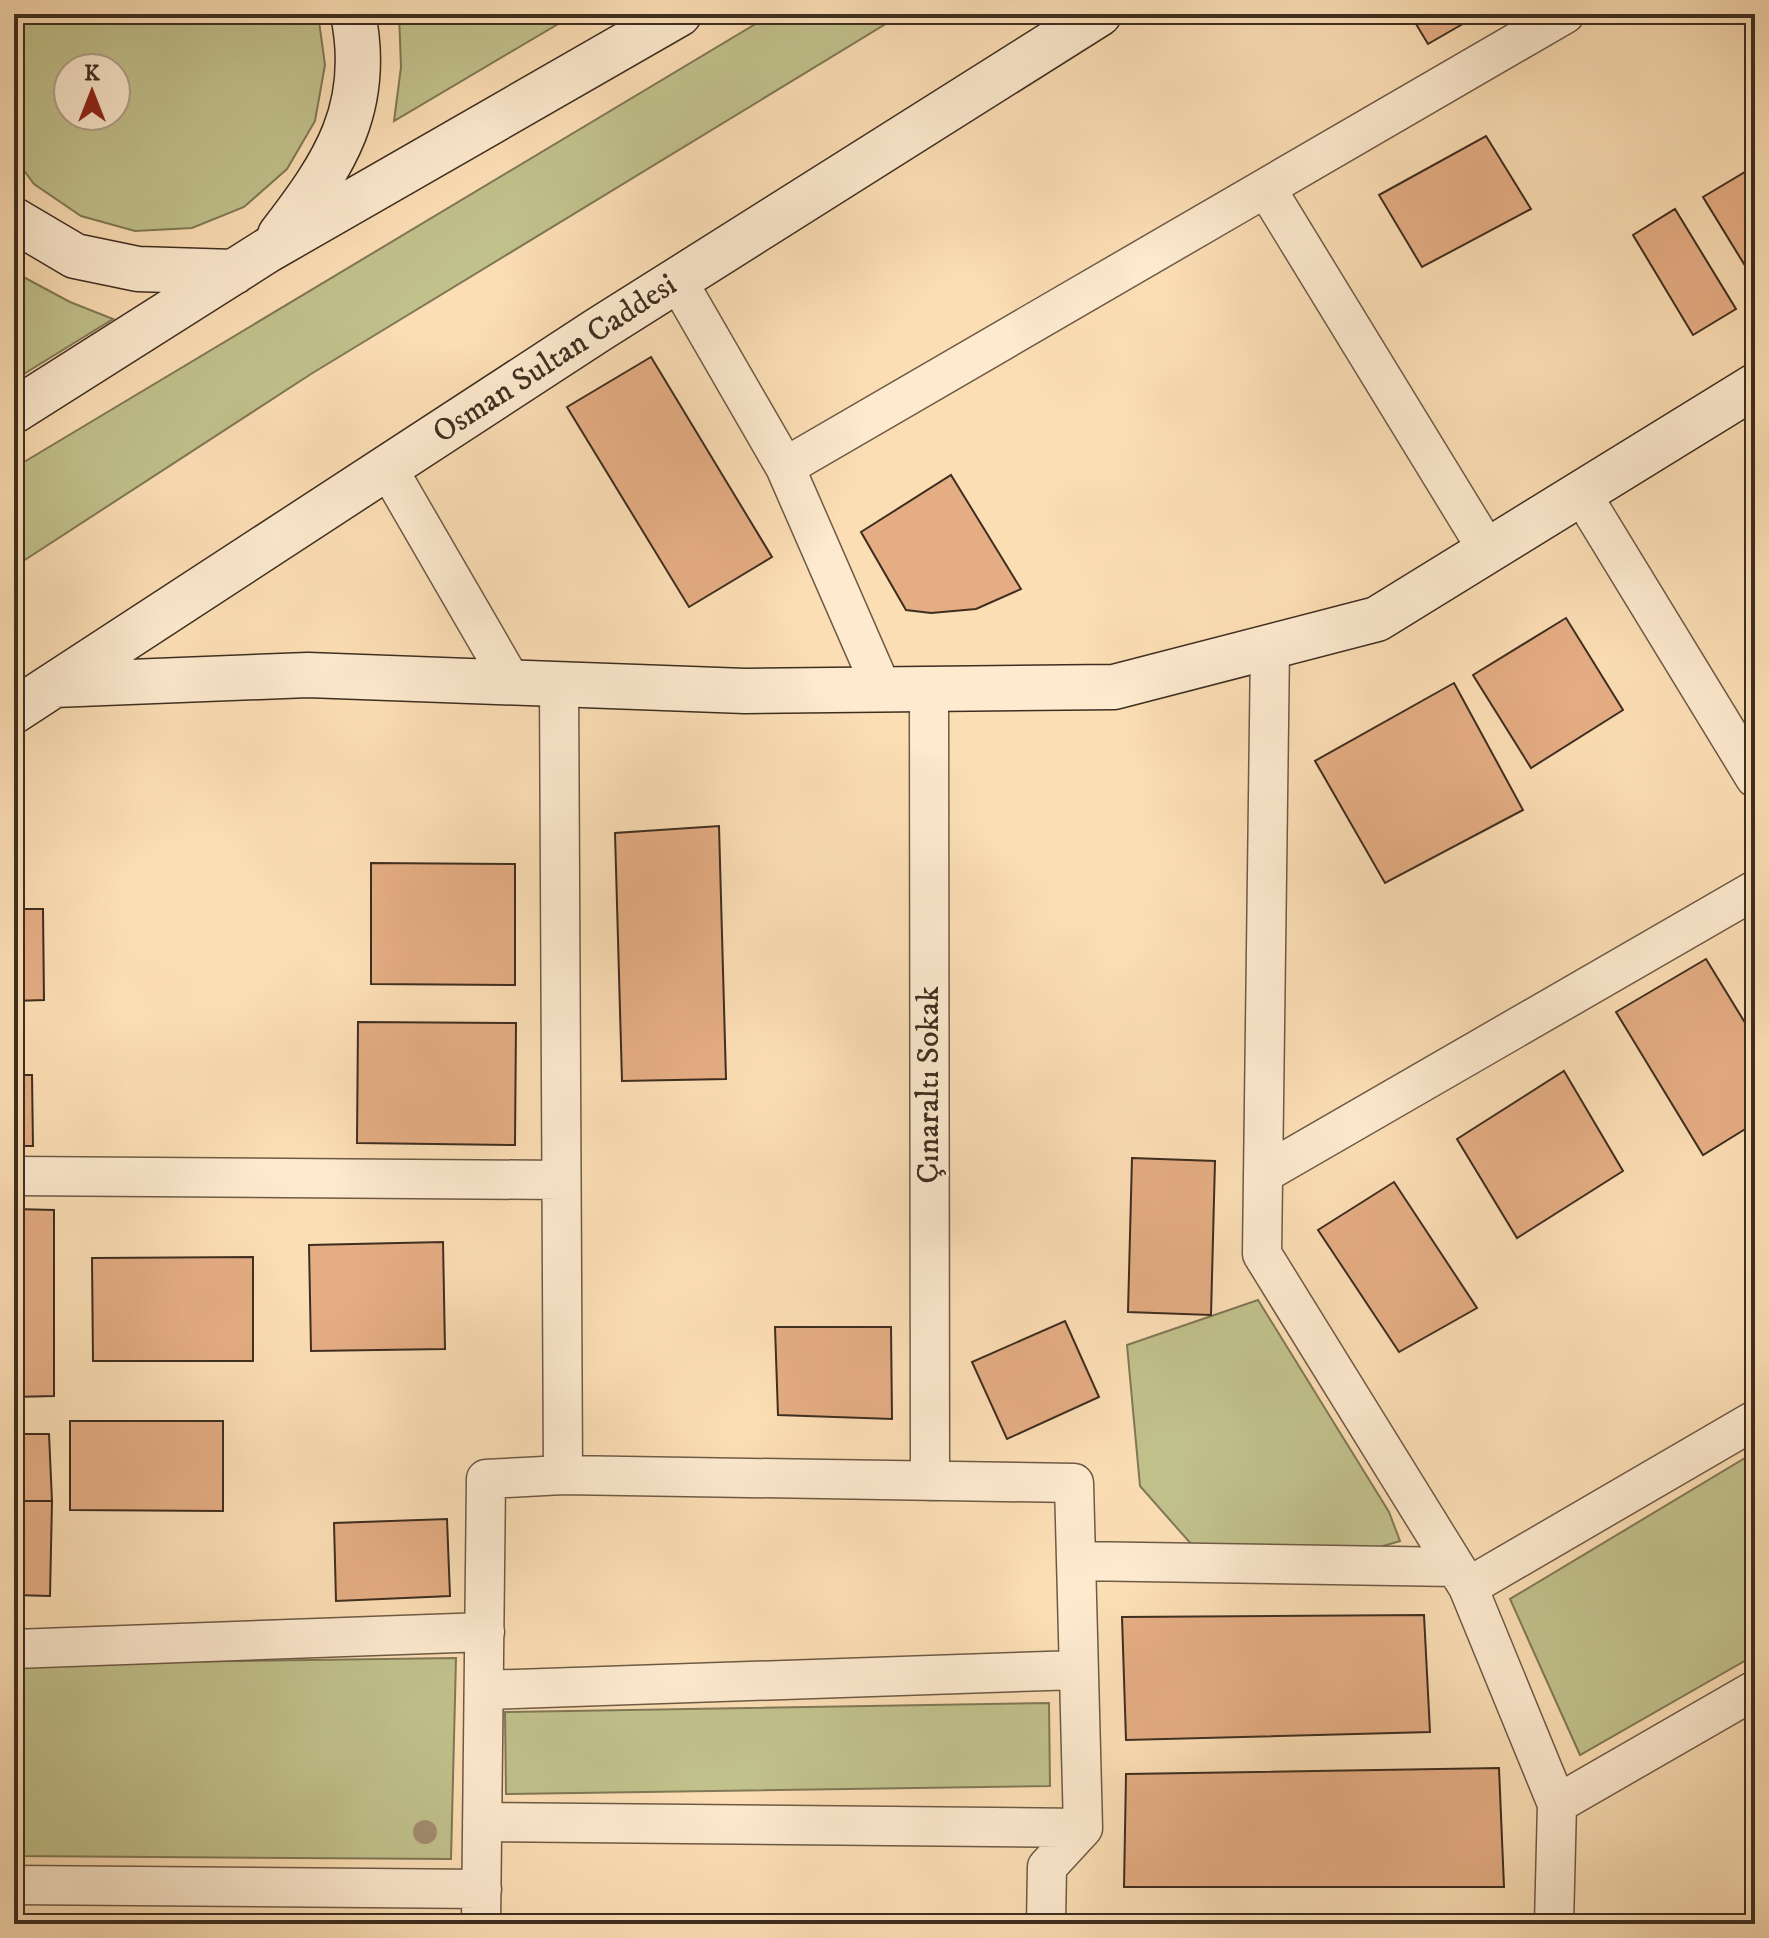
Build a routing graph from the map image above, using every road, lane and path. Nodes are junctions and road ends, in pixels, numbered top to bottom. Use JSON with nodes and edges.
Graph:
{"nodes":[{"id":1,"x":353,"y":14,"type":"edge"},
{"id":2,"x":679,"y":14,"type":"edge"},
{"id":3,"x":1099,"y":14,"type":"edge"},
{"id":4,"x":1565,"y":14,"type":"edge"},
{"id":5,"x":1266,"y":188,"type":"junction"},
{"id":6,"x":14,"y":220,"type":"edge"},
{"id":7,"x":251,"y":261,"type":"junction"},
{"id":8,"x":677,"y":280,"type":"junction"},
{"id":9,"x":1755,"y":386,"type":"edge"},
{"id":10,"x":14,"y":411,"type":"edge"},
{"id":11,"x":387,"y":467,"type":"junction"},
{"id":12,"x":785,"y":467,"type":"junction"},
{"id":13,"x":1581,"y":493,"type":"junction"},
{"id":14,"x":1488,"y":551,"type":"junction"},
{"id":15,"x":1270,"y":647,"type":"junction"},
{"id":16,"x":512,"y":683,"type":"junction"},
{"id":17,"x":559,"y":684,"type":"junction"},
{"id":18,"x":54,"y":685,"type":"junction"},
{"id":19,"x":882,"y":689,"type":"junction"},
{"id":20,"x":929,"y":689,"type":"junction"},
{"id":21,"x":14,"y":711,"type":"edge"},
{"id":22,"x":1755,"y":778,"type":"edge"},
{"id":23,"x":1755,"y":890,"type":"edge"},
{"id":24,"x":1263,"y":1174,"type":"junction"},
{"id":25,"x":14,"y":1176,"type":"edge"},
{"id":26,"x":561,"y":1180,"type":"junction"},
{"id":27,"x":1755,"y":1420,"type":"edge"},
{"id":28,"x":563,"y":1475,"type":"junction"},
{"id":29,"x":930,"y":1481,"type":"junction"},
{"id":30,"x":1076,"y":1561,"type":"junction"},
{"id":31,"x":1462,"y":1577,"type":"junction"},
{"id":32,"x":485,"y":1632,"type":"junction"},
{"id":33,"x":14,"y":1649,"type":"edge"},
{"id":34,"x":1078,"y":1670,"type":"junction"},
{"id":35,"x":484,"y":1690,"type":"junction"},
{"id":36,"x":1755,"y":1690,"type":"edge"},
{"id":37,"x":1557,"y":1804,"type":"junction"},
{"id":38,"x":482,"y":1822,"type":"junction"},
{"id":39,"x":1083,"y":1828,"type":"junction"},
{"id":40,"x":14,"y":1885,"type":"edge"},
{"id":41,"x":482,"y":1906,"type":"edge"},
{"id":42,"x":1046,"y":1924,"type":"edge"},
{"id":43,"x":1554,"y":1924,"type":"edge"}],
"edges":[{"from":1,"to":7,"type":"street"},
{"from":2,"to":7,"type":"street"},
{"from":3,"to":8,"type":"street","name":"Osman Sultan Caddesi"},
{"from":4,"to":5,"type":"street"},
{"from":5,"to":12,"type":"street"},
{"from":5,"to":14,"type":"street"},
{"from":6,"to":7,"type":"street"},
{"from":7,"to":10,"type":"street"},
{"from":8,"to":11,"type":"street","name":"Osman Sultan Caddesi"},
{"from":8,"to":12,"type":"street"},
{"from":9,"to":13,"type":"street"},
{"from":11,"to":16,"type":"street"},
{"from":11,"to":18,"type":"street","name":"Osman Sultan Caddesi"},
{"from":12,"to":19,"type":"street"},
{"from":13,"to":14,"type":"street"},
{"from":13,"to":22,"type":"street"},
{"from":14,"to":15,"type":"street"},
{"from":15,"to":20,"type":"street"},
{"from":15,"to":24,"type":"street"},
{"from":16,"to":17,"type":"street"},
{"from":16,"to":18,"type":"street"},
{"from":17,"to":19,"type":"street"},
{"from":17,"to":26,"type":"street"},
{"from":18,"to":21,"type":"street","name":"Osman Sultan Caddesi"},
{"from":19,"to":20,"type":"street"},
{"from":20,"to":29,"type":"street","name":"Çınaraltı Sokak"},
{"from":23,"to":24,"type":"street"},
{"from":24,"to":31,"type":"street"},
{"from":25,"to":26,"type":"street"},
{"from":26,"to":28,"type":"street"},
{"from":27,"to":31,"type":"street"},
{"from":28,"to":29,"type":"street"},
{"from":28,"to":32,"type":"street"},
{"from":29,"to":30,"type":"street"},
{"from":30,"to":31,"type":"street"},
{"from":30,"to":34,"type":"street"},
{"from":31,"to":37,"type":"street"},
{"from":32,"to":33,"type":"street"},
{"from":32,"to":35,"type":"street"},
{"from":34,"to":35,"type":"street"},
{"from":34,"to":39,"type":"street"},
{"from":35,"to":38,"type":"street"},
{"from":36,"to":37,"type":"street"},
{"from":37,"to":43,"type":"street"},
{"from":38,"to":39,"type":"street"},
{"from":38,"to":41,"type":"street"},
{"from":39,"to":42,"type":"street"},
{"from":40,"to":41,"type":"street"}]}
